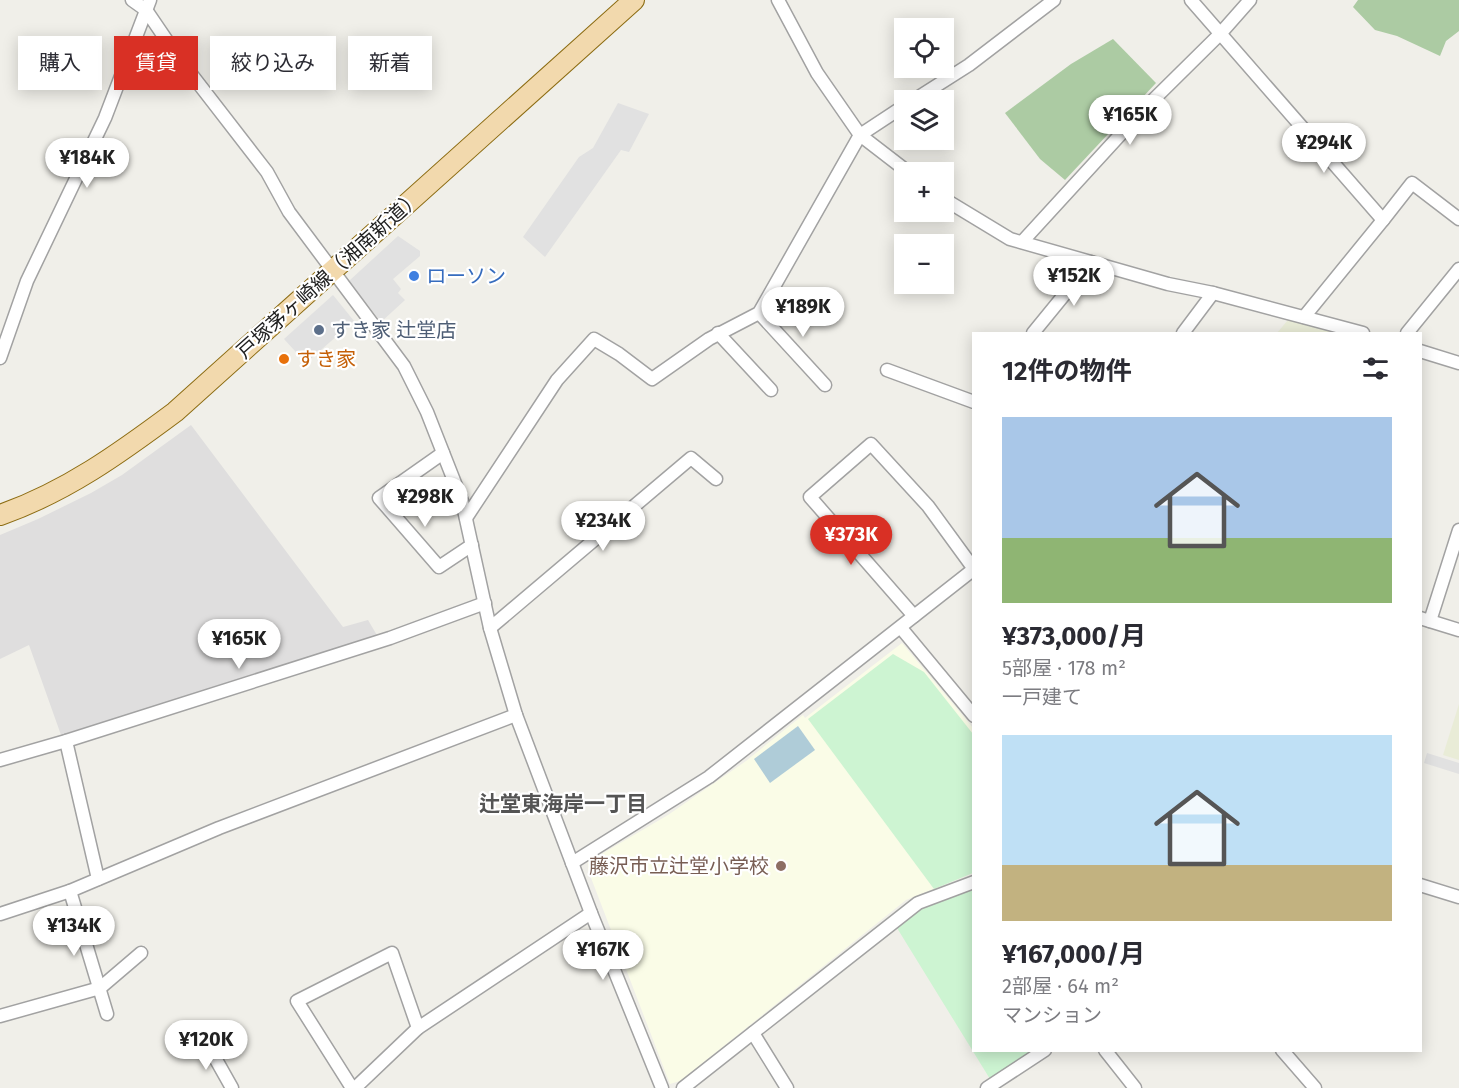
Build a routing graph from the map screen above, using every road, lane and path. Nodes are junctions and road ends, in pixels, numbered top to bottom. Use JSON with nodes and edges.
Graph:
{"nodes":[{"id":1,"x":132,"y":0,"type":"edge"},
{"id":2,"x":634,"y":0,"type":"edge"},
{"id":3,"x":778,"y":0,"type":"edge"},
{"id":4,"x":1054,"y":0,"type":"edge"},
{"id":5,"x":1191,"y":0,"type":"edge"},
{"id":6,"x":1250,"y":0,"type":"edge"},
{"id":7,"x":148,"y":5,"type":"edge"},
{"id":8,"x":1220,"y":34,"type":"junction"},
{"id":9,"x":930,"y":90,"type":"edge"},
{"id":10,"x":894,"y":113,"type":"edge"},
{"id":11,"x":860,"y":135,"type":"junction"},
{"id":12,"x":895,"y":162,"type":"edge"},
{"id":13,"x":954,"y":205,"type":"edge"},
{"id":14,"x":1459,"y":219,"type":"edge"},
{"id":15,"x":1383,"y":220,"type":"junction"},
{"id":16,"x":1022,"y":242,"type":"junction"},
{"id":17,"x":1090,"y":262,"type":"junction"},
{"id":18,"x":1459,"y":268,"type":"edge"},
{"id":19,"x":332,"y":272,"type":"junction"},
{"id":20,"x":1213,"y":293,"type":"junction"},
{"id":21,"x":759,"y":313,"type":"junction"},
{"id":22,"x":1304,"y":317,"type":"junction"},
{"id":23,"x":1345,"y":330,"type":"edge"},
{"id":24,"x":1034,"y":332,"type":"edge"},
{"id":25,"x":1184,"y":332,"type":"edge"},
{"id":26,"x":1408,"y":332,"type":"edge"},
{"id":27,"x":718,"y":333,"type":"junction"},
{"id":28,"x":1422,"y":352,"type":"edge"},
{"id":29,"x":0,"y":358,"type":"edge"},
{"id":30,"x":1459,"y":363,"type":"edge"},
{"id":31,"x":887,"y":370,"type":"dead end"},
{"id":32,"x":825,"y":385,"type":"dead end"},
{"id":33,"x":771,"y":390,"type":"dead end"},
{"id":34,"x":972,"y":401,"type":"edge"},
{"id":35,"x":443,"y":453,"type":"junction"},
{"id":36,"x":716,"y":479,"type":"dead end"},
{"id":37,"x":0,"y":515,"type":"edge"},
{"id":38,"x":466,"y":518,"type":"junction"},
{"id":39,"x":1459,"y":530,"type":"edge"},
{"id":40,"x":472,"y":545,"type":"junction"},
{"id":41,"x":972,"y":566,"type":"edge"},
{"id":42,"x":972,"y":571,"type":"edge"},
{"id":43,"x":485,"y":603,"type":"junction"},
{"id":44,"x":914,"y":616,"type":"junction"},
{"id":45,"x":1425,"y":620,"type":"edge"},
{"id":46,"x":490,"y":628,"type":"junction"},
{"id":47,"x":901,"y":628,"type":"junction"},
{"id":48,"x":1459,"y":630,"type":"edge"},
{"id":49,"x":972,"y":714,"type":"edge"},
{"id":50,"x":516,"y":715,"type":"junction"},
{"id":51,"x":66,"y":741,"type":"junction"},
{"id":52,"x":0,"y":760,"type":"edge"},
{"id":53,"x":572,"y":864,"type":"junction"},
{"id":54,"x":98,"y":879,"type":"junction"},
{"id":55,"x":972,"y":883,"type":"edge"},
{"id":56,"x":1422,"y":886,"type":"edge"},
{"id":57,"x":70,"y":891,"type":"junction"},
{"id":58,"x":1459,"y":897,"type":"edge"},
{"id":59,"x":591,"y":913,"type":"junction"},
{"id":60,"x":0,"y":914,"type":"edge"},
{"id":61,"x":141,"y":953,"type":"dead end"},
{"id":62,"x":100,"y":988,"type":"junction"},
{"id":63,"x":107,"y":1014,"type":"dead end"},
{"id":64,"x":0,"y":1016,"type":"edge"},
{"id":65,"x":418,"y":1028,"type":"junction"},
{"id":66,"x":753,"y":1033,"type":"junction"},
{"id":67,"x":205,"y":1040,"type":"dead end"},
{"id":68,"x":1042,"y":1052,"type":"edge"},
{"id":69,"x":1107,"y":1052,"type":"edge"},
{"id":70,"x":1284,"y":1052,"type":"edge"},
{"id":71,"x":232,"y":1088,"type":"edge"},
{"id":72,"x":353,"y":1088,"type":"edge"},
{"id":73,"x":663,"y":1088,"type":"edge"},
{"id":74,"x":682,"y":1088,"type":"edge"},
{"id":75,"x":787,"y":1088,"type":"edge"},
{"id":76,"x":987,"y":1088,"type":"edge"},
{"id":77,"x":1135,"y":1088,"type":"edge"},
{"id":78,"x":1315,"y":1088,"type":"edge"}],
"edges":[{"from":1,"to":7,"type":"street"},
{"from":2,"to":19,"type":"main road","name":"戸塚茅ヶ崎線（湘南新道）"},
{"from":3,"to":11,"type":"street"},
{"from":4,"to":9,"type":"street"},
{"from":5,"to":8,"type":"street"},
{"from":6,"to":8,"type":"street"},
{"from":7,"to":19,"type":"street"},
{"from":7,"to":29,"type":"street"},
{"from":8,"to":15,"type":"street"},
{"from":8,"to":16,"type":"street"},
{"from":10,"to":11,"type":"street"},
{"from":11,"to":12,"type":"street"},
{"from":11,"to":21,"type":"street"},
{"from":13,"to":16,"type":"street"},
{"from":14,"to":15,"type":"street"},
{"from":15,"to":22,"type":"street"},
{"from":16,"to":17,"type":"street"},
{"from":17,"to":20,"type":"street"},
{"from":17,"to":24,"type":"street"},
{"from":18,"to":26,"type":"street"},
{"from":19,"to":35,"type":"street"},
{"from":19,"to":37,"type":"main road","name":"戸塚茅ヶ崎線（湘南新道）"},
{"from":20,"to":22,"type":"street"},
{"from":20,"to":25,"type":"street"},
{"from":21,"to":27,"type":"street"},
{"from":21,"to":32,"type":"street"},
{"from":22,"to":23,"type":"street"},
{"from":27,"to":33,"type":"street"},
{"from":27,"to":38,"type":"street"},
{"from":28,"to":30,"type":"street"},
{"from":31,"to":34,"type":"street"},
{"from":35,"to":38,"type":"street"},
{"from":35,"to":40,"type":"street"},
{"from":36,"to":46,"type":"street"},
{"from":38,"to":40,"type":"street"},
{"from":39,"to":45,"type":"street"},
{"from":40,"to":43,"type":"street"},
{"from":41,"to":44,"type":"street"},
{"from":42,"to":44,"type":"street"},
{"from":43,"to":46,"type":"street"},
{"from":43,"to":51,"type":"street"},
{"from":44,"to":47,"type":"street"},
{"from":45,"to":48,"type":"street"},
{"from":46,"to":50,"type":"street"},
{"from":47,"to":49,"type":"street"},
{"from":47,"to":53,"type":"street"},
{"from":50,"to":53,"type":"street"},
{"from":50,"to":54,"type":"street"},
{"from":51,"to":52,"type":"street"},
{"from":51,"to":54,"type":"street"},
{"from":53,"to":59,"type":"street"},
{"from":54,"to":57,"type":"street"},
{"from":55,"to":66,"type":"street"},
{"from":56,"to":58,"type":"street"},
{"from":57,"to":60,"type":"street"},
{"from":57,"to":62,"type":"street"},
{"from":59,"to":65,"type":"street"},
{"from":59,"to":73,"type":"street"},
{"from":61,"to":62,"type":"street"},
{"from":62,"to":63,"type":"street"},
{"from":62,"to":64,"type":"street"},
{"from":65,"to":72,"type":"street"},
{"from":65,"to":72,"type":"street"},
{"from":66,"to":74,"type":"street"},
{"from":66,"to":75,"type":"street"},
{"from":67,"to":71,"type":"street"},
{"from":68,"to":76,"type":"street"},
{"from":69,"to":77,"type":"street"},
{"from":70,"to":78,"type":"street"}]}
